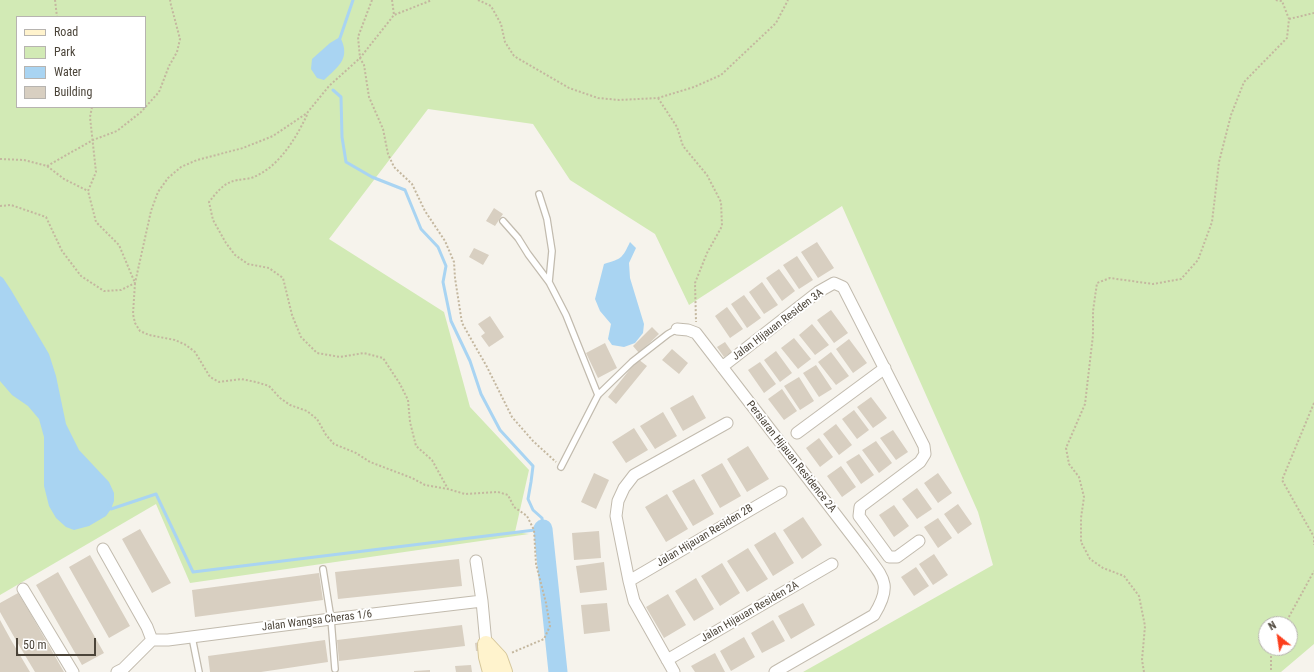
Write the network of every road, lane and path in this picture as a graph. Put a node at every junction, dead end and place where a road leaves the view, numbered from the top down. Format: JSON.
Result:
{"nodes":[{"id":1,"x":55,"y":0,"type":"edge"},
{"id":2,"x":170,"y":0,"type":"edge"},
{"id":3,"x":372,"y":0,"type":"edge"},
{"id":4,"x":392,"y":0,"type":"edge"},
{"id":5,"x":432,"y":0,"type":"edge"},
{"id":6,"x":478,"y":0,"type":"edge"},
{"id":7,"x":788,"y":0,"type":"edge"},
{"id":8,"x":1275,"y":0,"type":"edge"},
{"id":9,"x":1314,"y":13,"type":"edge"},
{"id":10,"x":394,"y":15,"type":"junction"},
{"id":11,"x":56,"y":16,"type":"edge"},
{"id":12,"x":1289,"y":19,"type":"junction"},
{"id":13,"x":360,"y":58,"type":"junction"},
{"id":14,"x":658,"y":98,"type":"junction"},
{"id":15,"x":146,"y":106,"type":"edge"},
{"id":16,"x":92,"y":108,"type":"edge"},
{"id":17,"x":145,"y":108,"type":"edge"},
{"id":18,"x":307,"y":113,"type":"junction"},
{"id":19,"x":93,"y":140,"type":"junction"},
{"id":20,"x":0,"y":159,"type":"edge"},
{"id":21,"x":46,"y":166,"type":"junction"},
{"id":22,"x":88,"y":191,"type":"junction"},
{"id":23,"x":539,"y":194,"type":"dead end"},
{"id":24,"x":0,"y":206,"type":"edge"},
{"id":25,"x":503,"y":221,"type":"dead end"},
{"id":26,"x":550,"y":282,"type":"junction"},
{"id":27,"x":135,"y":283,"type":"junction"},
{"id":28,"x":677,"y":329,"type":"joint"},
{"id":29,"x":696,"y":334,"type":"junction"},
{"id":30,"x":722,"y":367,"type":"junction"},
{"id":31,"x":885,"y":368,"type":"junction"},
{"id":32,"x":598,"y":395,"type":"junction"},
{"id":33,"x":1314,"y":403,"type":"edge"},
{"id":34,"x":728,"y":422,"type":"dead end"},
{"id":35,"x":797,"y":433,"type":"dead end"},
{"id":36,"x":561,"y":466,"type":"joint"},
{"id":37,"x":448,"y":489,"type":"junction"},
{"id":38,"x":781,"y":492,"type":"dead end"},
{"id":39,"x":919,"y":542,"type":"dead end"},
{"id":40,"x":1314,"y":545,"type":"edge"},
{"id":41,"x":103,"y":549,"type":"dead end"},
{"id":42,"x":476,"y":561,"type":"dead end"},
{"id":43,"x":832,"y":564,"type":"dead end"},
{"id":44,"x":323,"y":569,"type":"dead end"},
{"id":45,"x":1314,"y":571,"type":"edge"},
{"id":46,"x":629,"y":581,"type":"junction"},
{"id":47,"x":24,"y":589,"type":"dead end"},
{"id":48,"x":482,"y":601,"type":"junction"},
{"id":49,"x":1289,"y":616,"type":"edge"},
{"id":50,"x":331,"y":619,"type":"junction"},
{"id":51,"x":192,"y":637,"type":"junction"},
{"id":52,"x":152,"y":640,"type":"junction"},
{"id":53,"x":486,"y":644,"type":"junction"},
{"id":54,"x":1271,"y":656,"type":"edge"},
{"id":55,"x":667,"y":660,"type":"junction"},
{"id":56,"x":501,"y":665,"type":"edge"},
{"id":57,"x":336,"y":669,"type":"dead end"},
{"id":58,"x":72,"y":672,"type":"edge"},
{"id":59,"x":117,"y":672,"type":"edge"},
{"id":60,"x":199,"y":672,"type":"edge"},
{"id":61,"x":491,"y":672,"type":"edge"},
{"id":62,"x":674,"y":672,"type":"edge"},
{"id":63,"x":775,"y":672,"type":"edge"},
{"id":64,"x":1144,"y":672,"type":"edge"},
{"id":65,"x":1271,"y":672,"type":"edge"}],
"edges":[{"from":1,"to":11,"type":"path"},
{"from":2,"to":15,"type":"path"},
{"from":3,"to":13,"type":"path"},
{"from":4,"to":10,"type":"path"},
{"from":5,"to":10,"type":"path"},
{"from":6,"to":14,"type":"path"},
{"from":7,"to":14,"type":"path"},
{"from":8,"to":12,"type":"path"},
{"from":9,"to":12,"type":"path"},
{"from":10,"to":13,"type":"path"},
{"from":12,"to":64,"type":"path"},
{"from":13,"to":18,"type":"path"},
{"from":13,"to":36,"type":"path"},
{"from":14,"to":29,"type":"path"},
{"from":16,"to":19,"type":"path"},
{"from":17,"to":19,"type":"path"},
{"from":18,"to":27,"type":"path"},
{"from":18,"to":37,"type":"path"},
{"from":19,"to":21,"type":"path"},
{"from":19,"to":22,"type":"path"},
{"from":20,"to":21,"type":"path"},
{"from":21,"to":22,"type":"path"},
{"from":22,"to":27,"type":"path"},
{"from":23,"to":26,"type":"lane"},
{"from":24,"to":27,"type":"path"},
{"from":25,"to":26,"type":"lane"},
{"from":26,"to":32,"type":"lane"},
{"from":27,"to":37,"type":"path"},
{"from":28,"to":29,"type":"street"},
{"from":28,"to":32,"type":"lane"},
{"from":29,"to":30,"type":"street","name":"Persiaran Hijauan Residence 2A"},
{"from":30,"to":31,"type":"street","name":"Jalan Hijauan Residen 3A"},
{"from":30,"to":63,"type":"street","name":"Persiaran Hijauan Residence 2A"},
{"from":31,"to":35,"type":"street"},
{"from":31,"to":39,"type":"street"},
{"from":32,"to":36,"type":"lane"},
{"from":33,"to":40,"type":"path"},
{"from":34,"to":46,"type":"street"},
{"from":37,"to":56,"type":"path"},
{"from":38,"to":46,"type":"street","name":"Jalan Hijauan Residen 2B"},
{"from":41,"to":52,"type":"street"},
{"from":42,"to":48,"type":"street"},
{"from":43,"to":55,"type":"street","name":"Jalan Hijauan Residen 2A"},
{"from":44,"to":50,"type":"lane"},
{"from":45,"to":49,"type":"path"},
{"from":46,"to":55,"type":"street"},
{"from":47,"to":58,"type":"street"},
{"from":48,"to":50,"type":"street","name":"Jalan Wangsa Cheras 1/6"},
{"from":48,"to":53,"type":"street"},
{"from":50,"to":51,"type":"street","name":"Jalan Wangsa Cheras 1/6"},
{"from":50,"to":57,"type":"lane"},
{"from":51,"to":52,"type":"street","name":"Jalan Wangsa Cheras 1/6"},
{"from":51,"to":60,"type":"lane"},
{"from":52,"to":59,"type":"street"},
{"from":53,"to":56,"type":"street"},
{"from":53,"to":61,"type":"street"},
{"from":54,"to":65,"type":"path"},
{"from":55,"to":62,"type":"street"}]}
